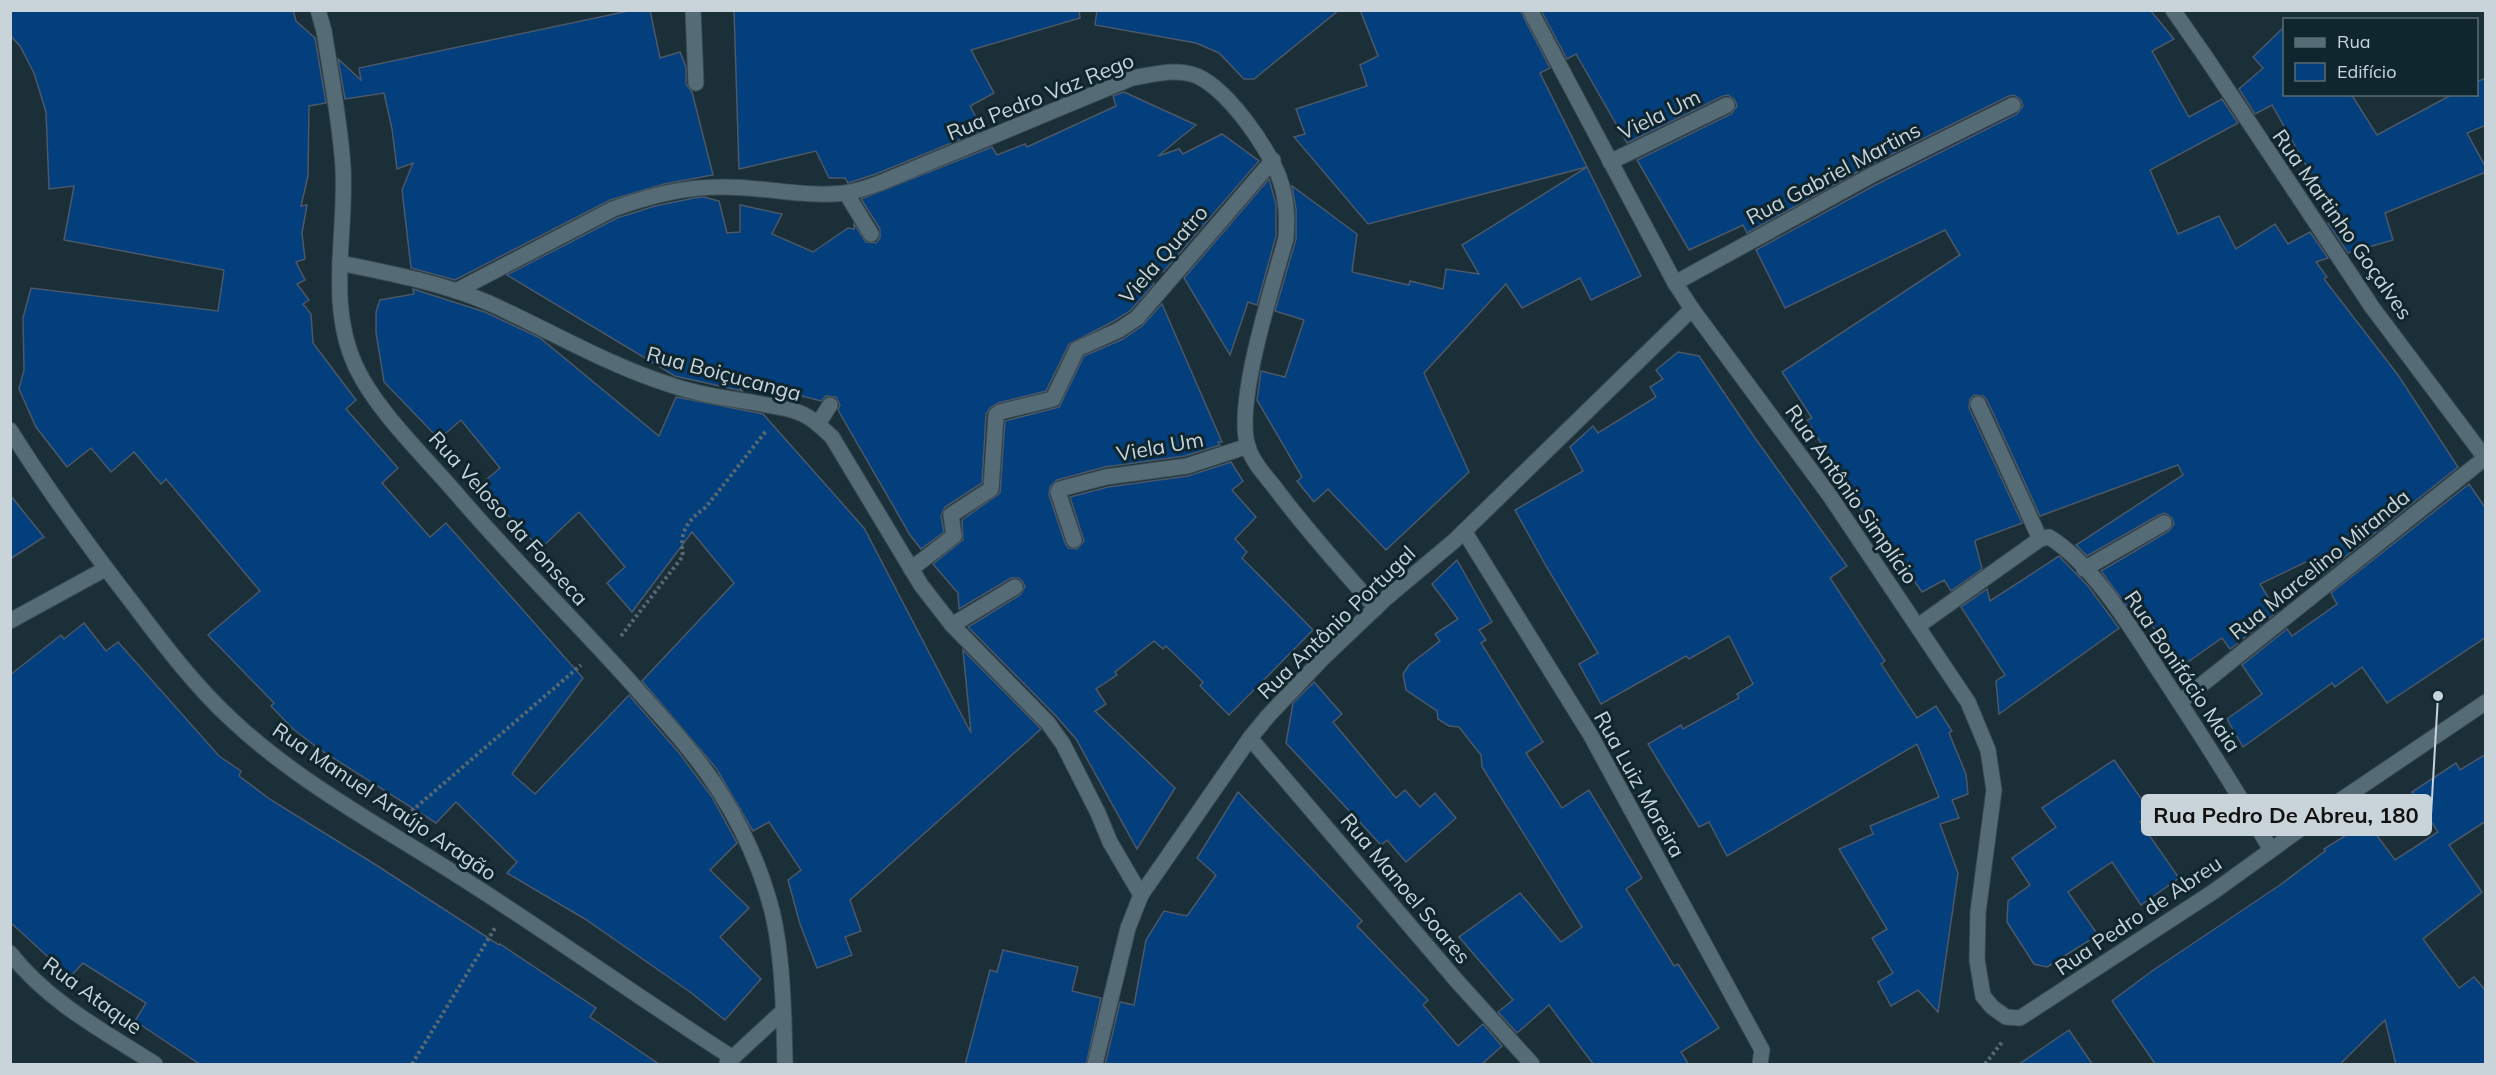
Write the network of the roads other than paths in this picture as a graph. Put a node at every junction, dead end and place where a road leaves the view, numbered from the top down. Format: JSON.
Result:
{"nodes":[{"id":1,"x":318,"y":10,"type":"edge"},
{"id":2,"x":693,"y":10,"type":"edge"},
{"id":3,"x":1530,"y":10,"type":"edge"},
{"id":4,"x":2173,"y":10,"type":"edge"},
{"id":5,"x":696,"y":83,"type":"dead end"},
{"id":6,"x":1727,"y":105,"type":"dead end"},
{"id":7,"x":2013,"y":105,"type":"dead end"},
{"id":8,"x":1273,"y":160,"type":"junction"},
{"id":9,"x":1610,"y":162,"type":"junction"},
{"id":10,"x":846,"y":192,"type":"junction"},
{"id":11,"x":871,"y":234,"type":"dead end"},
{"id":12,"x":340,"y":263,"type":"junction"},
{"id":13,"x":1675,"y":283,"type":"junction"},
{"id":14,"x":456,"y":291,"type":"junction"},
{"id":15,"x":1692,"y":309,"type":"junction"},
{"id":16,"x":1978,"y":404,"type":"dead end"},
{"id":17,"x":830,"y":405,"type":"dead end"},
{"id":18,"x":818,"y":424,"type":"junction"},
{"id":19,"x":10,"y":430,"type":"edge"},
{"id":20,"x":1248,"y":446,"type":"junction"},
{"id":21,"x":2485,"y":459,"type":"edge"},
{"id":22,"x":2164,"y":523,"type":"dead end"},
{"id":23,"x":1464,"y":531,"type":"junction"},
{"id":24,"x":2040,"y":539,"type":"junction"},
{"id":25,"x":1074,"y":540,"type":"dead end"},
{"id":26,"x":105,"y":569,"type":"junction"},
{"id":27,"x":911,"y":569,"type":"junction"},
{"id":28,"x":2084,"y":569,"type":"junction"},
{"id":29,"x":1015,"y":587,"type":"dead end"},
{"id":30,"x":1376,"y":608,"type":"junction"},
{"id":31,"x":10,"y":621,"type":"edge"},
{"id":32,"x":952,"y":625,"type":"junction"},
{"id":33,"x":1918,"y":626,"type":"junction"},
{"id":34,"x":2180,"y":702,"type":"junction"},
{"id":35,"x":2486,"y":702,"type":"edge"},
{"id":36,"x":1250,"y":738,"type":"junction"},
{"id":37,"x":2271,"y":850,"type":"junction"},
{"id":38,"x":1141,"y":895,"type":"junction"},
{"id":39,"x":10,"y":953,"type":"edge"},
{"id":40,"x":782,"y":1012,"type":"junction"},
{"id":41,"x":2020,"y":1018,"type":"joint"},
{"id":42,"x":729,"y":1061,"type":"edge"},
{"id":43,"x":155,"y":1065,"type":"edge"},
{"id":44,"x":785,"y":1065,"type":"edge"},
{"id":45,"x":1095,"y":1065,"type":"edge"},
{"id":46,"x":1532,"y":1065,"type":"edge"},
{"id":47,"x":1761,"y":1065,"type":"edge"}],
"edges":[{"from":1,"to":12,"type":"street","name":"Rua Veloso da Fonseca"},
{"from":2,"to":5,"type":"street"},
{"from":3,"to":9,"type":"street","name":"Rua Antônio Simplício"},
{"from":4,"to":21,"type":"street","name":"Rua Martinho Goçalves"},
{"from":6,"to":9,"type":"street","name":"Viela Um"},
{"from":7,"to":13,"type":"street","name":"Rua Gabriel Martins"},
{"from":8,"to":10,"type":"street","name":"Rua Pedro Vaz Rego"},
{"from":8,"to":20,"type":"street","name":"Rua Pedro Vaz Rego"},
{"from":8,"to":27,"type":"street","name":"Viela Quatro"},
{"from":9,"to":13,"type":"street","name":"Rua Antônio Simplício"},
{"from":10,"to":11,"type":"street"},
{"from":10,"to":14,"type":"street","name":"Rua Pedro Vaz Rego"},
{"from":12,"to":14,"type":"street","name":"Rua Boiçucanga"},
{"from":12,"to":40,"type":"street","name":"Rua Veloso da Fonseca"},
{"from":13,"to":15,"type":"street","name":"Rua Antônio Simplício"},
{"from":14,"to":18,"type":"street","name":"Rua Boiçucanga"},
{"from":15,"to":23,"type":"street","name":"Rua Antônio Portugal"},
{"from":15,"to":33,"type":"street","name":"Rua Antônio Simplício"},
{"from":16,"to":24,"type":"street"},
{"from":17,"to":18,"type":"street"},
{"from":18,"to":27,"type":"street","name":"Rua Boiçucanga"},
{"from":19,"to":26,"type":"street","name":"Rua Manuel Araújo Aragão"},
{"from":20,"to":25,"type":"street","name":"Viela Um"},
{"from":20,"to":30,"type":"street","name":"Rua Pedro Vaz Rego"},
{"from":21,"to":34,"type":"street","name":"Rua Marcelino Miranda"},
{"from":22,"to":28,"type":"street"},
{"from":23,"to":30,"type":"street","name":"Rua Antônio Portugal"},
{"from":23,"to":47,"type":"street","name":"Rua Luiz Moreira"},
{"from":24,"to":28,"type":"street","name":"Rua Bonifácio Maia"},
{"from":24,"to":33,"type":"street"},
{"from":26,"to":31,"type":"street"},
{"from":26,"to":42,"type":"street","name":"Rua Manuel Araújo Aragão"},
{"from":27,"to":32,"type":"street","name":"Rua Boiçucanga"},
{"from":28,"to":34,"type":"street","name":"Rua Bonifácio Maia"},
{"from":29,"to":32,"type":"street"},
{"from":30,"to":36,"type":"street","name":"Rua Antônio Portugal"},
{"from":32,"to":38,"type":"street","name":"Rua Boiçucanga"},
{"from":33,"to":41,"type":"street","name":"Rua Antônio Simplício"},
{"from":34,"to":37,"type":"street","name":"Rua Bonifácio Maia"},
{"from":35,"to":37,"type":"street","name":"Rua Pedro de Abreu"},
{"from":36,"to":38,"type":"street","name":"Rua Antônio Portugal"},
{"from":36,"to":46,"type":"street","name":"Rua Manoel Soares"},
{"from":37,"to":41,"type":"street","name":"Rua Pedro de Abreu"},
{"from":38,"to":45,"type":"street","name":"Rua Antônio Portugal"},
{"from":39,"to":43,"type":"street","name":"Rua Ataque"},
{"from":40,"to":42,"type":"street"},
{"from":40,"to":44,"type":"street","name":"Rua Veloso da Fonseca"}]}
